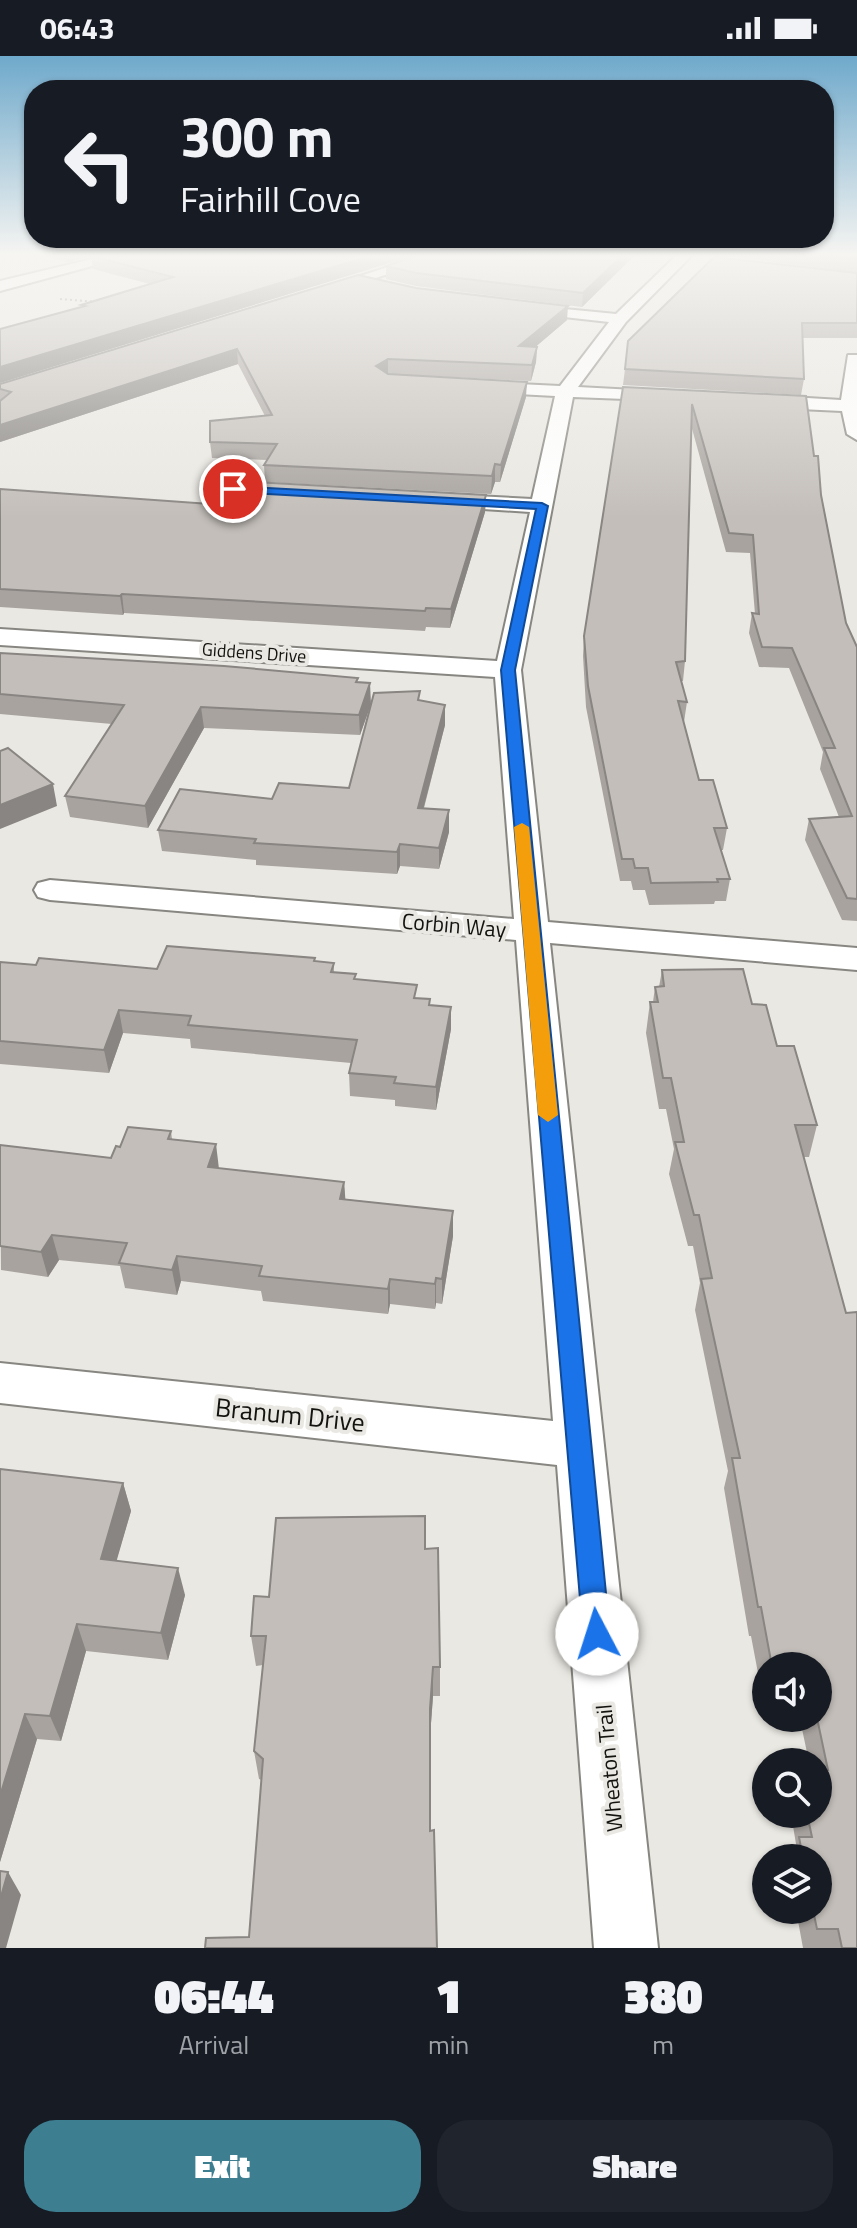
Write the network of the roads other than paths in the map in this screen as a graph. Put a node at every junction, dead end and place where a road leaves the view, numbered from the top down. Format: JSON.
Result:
{"nodes":[{"id":1,"x":603,"y":341,"type":"edge"},
{"id":2,"x":854,"y":359,"type":"dead end"},
{"id":3,"x":462,"y":386,"type":"edge"},
{"id":4,"x":565,"y":392,"type":"junction"},
{"id":5,"x":692,"y":398,"type":"edge"},
{"id":6,"x":739,"y":400,"type":"edge"},
{"id":7,"x":854,"y":406,"type":"edge"},
{"id":8,"x":857,"y":434,"type":"edge"},
{"id":9,"x":233,"y":489,"type":"dead end"},
{"id":10,"x":326,"y":494,"type":"edge"},
{"id":11,"x":418,"y":499,"type":"edge"},
{"id":12,"x":542,"y":506,"type":"junction"},
{"id":13,"x":0,"y":637,"type":"edge"},
{"id":14,"x":508,"y":670,"type":"junction"},
{"id":15,"x":50,"y":890,"type":"dead end"},
{"id":16,"x":531,"y":932,"type":"junction"},
{"id":17,"x":857,"y":959,"type":"edge"},
{"id":18,"x":0,"y":1383,"type":"edge"},
{"id":19,"x":579,"y":1446,"type":"junction"},
{"id":20,"x":626,"y":1948,"type":"edge"}],
"edges":[{"from":1,"to":4,"type":"street","name":"Wheaton Trail"},
{"from":2,"to":7,"type":"street"},
{"from":3,"to":4,"type":"street"},
{"from":4,"to":5,"type":"street"},
{"from":4,"to":12,"type":"street","name":"Wheaton Trail"},
{"from":6,"to":7,"type":"street"},
{"from":7,"to":8,"type":"street"},
{"from":9,"to":10,"type":"street"},
{"from":11,"to":12,"type":"street"},
{"from":12,"to":14,"type":"street","name":"Wheaton Trail"},
{"from":13,"to":14,"type":"street","name":"Giddens Drive"},
{"from":14,"to":16,"type":"street","name":"Wheaton Trail"},
{"from":15,"to":16,"type":"street","name":"Corbin Way"},
{"from":16,"to":17,"type":"street","name":"Corbin Way"},
{"from":16,"to":19,"type":"street","name":"Wheaton Trail"},
{"from":18,"to":19,"type":"street","name":"Branum Drive"},
{"from":19,"to":20,"type":"street","name":"Wheaton Trail"}]}
